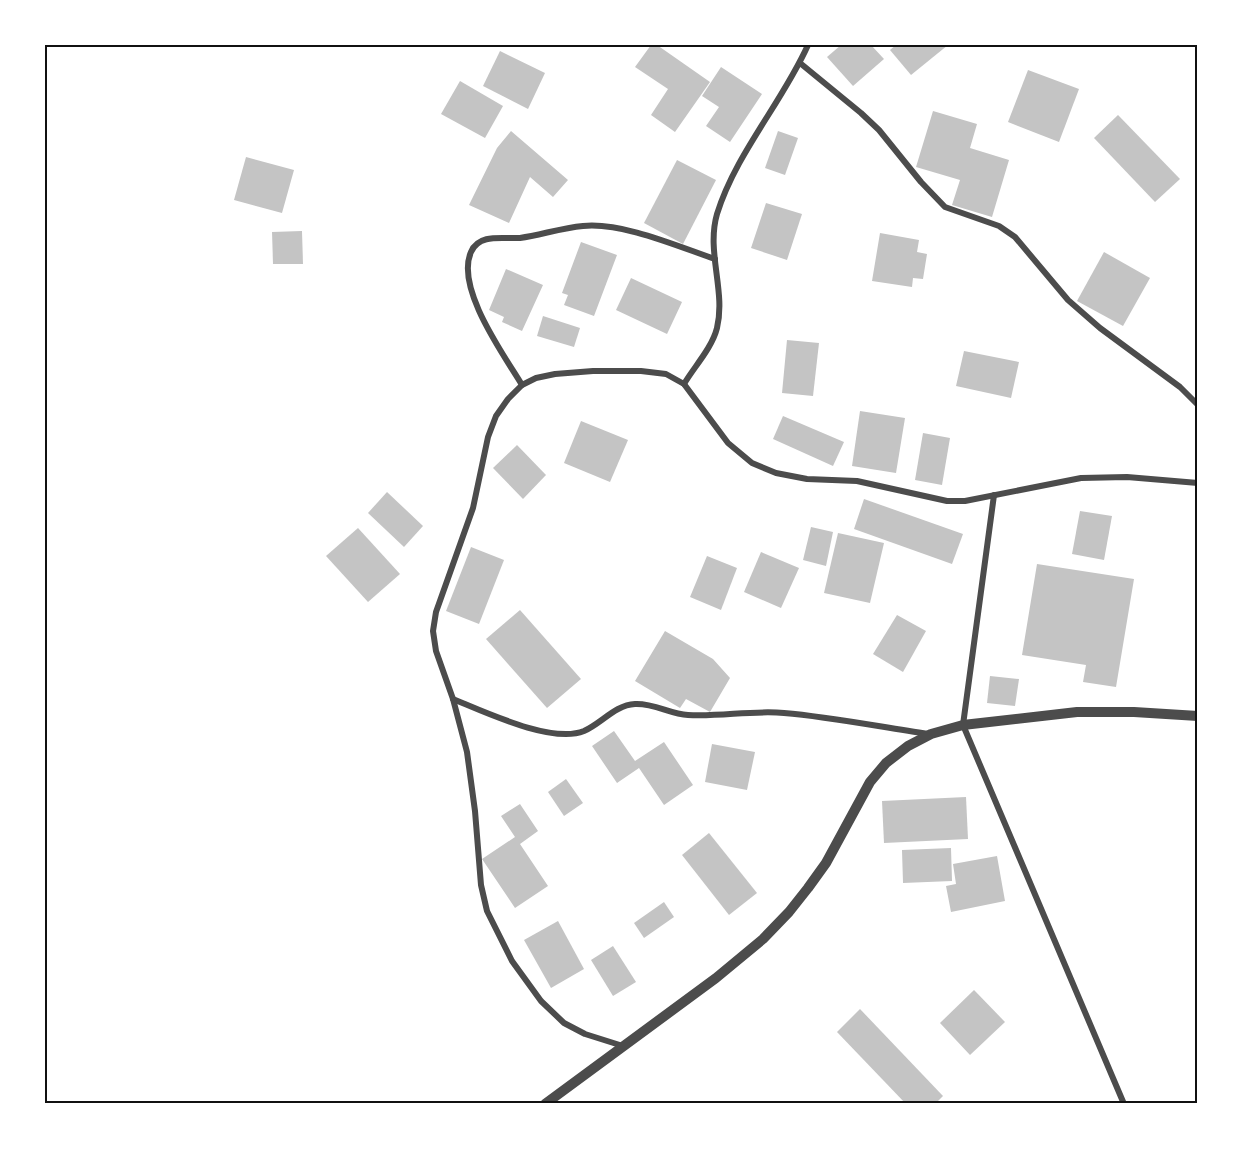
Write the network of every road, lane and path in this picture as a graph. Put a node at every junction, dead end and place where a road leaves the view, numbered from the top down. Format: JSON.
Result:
{"nodes":[{"id":1,"x":808,"y":45,"type":"edge"},
{"id":2,"x":800,"y":63,"type":"junction"},
{"id":3,"x":715,"y":259,"type":"junction"},
{"id":4,"x":684,"y":384,"type":"junction"},
{"id":5,"x":522,"y":385,"type":"junction"},
{"id":6,"x":1198,"y":405,"type":"edge"},
{"id":7,"x":1198,"y":483,"type":"edge"},
{"id":8,"x":994,"y":495,"type":"junction"},
{"id":9,"x":453,"y":699,"type":"junction"},
{"id":10,"x":1198,"y":716,"type":"edge"},
{"id":11,"x":963,"y":725,"type":"junction"},
{"id":12,"x":931,"y":734,"type":"junction"},
{"id":13,"x":623,"y":1046,"type":"junction"},
{"id":14,"x":545,"y":1104,"type":"edge"},
{"id":15,"x":1124,"y":1104,"type":"edge"}],
"edges":[{"from":1,"to":2,"type":"street"},
{"from":2,"to":3,"type":"street"},
{"from":2,"to":6,"type":"street"},
{"from":3,"to":4,"type":"street"},
{"from":3,"to":5,"type":"street"},
{"from":4,"to":5,"type":"street"},
{"from":4,"to":8,"type":"street"},
{"from":5,"to":9,"type":"street"},
{"from":7,"to":8,"type":"street"},
{"from":8,"to":11,"type":"street"},
{"from":9,"to":12,"type":"street"},
{"from":9,"to":13,"type":"street"},
{"from":10,"to":11,"type":"street"},
{"from":11,"to":12,"type":"street"},
{"from":11,"to":15,"type":"street"},
{"from":12,"to":13,"type":"street"},
{"from":13,"to":14,"type":"street"}]}
